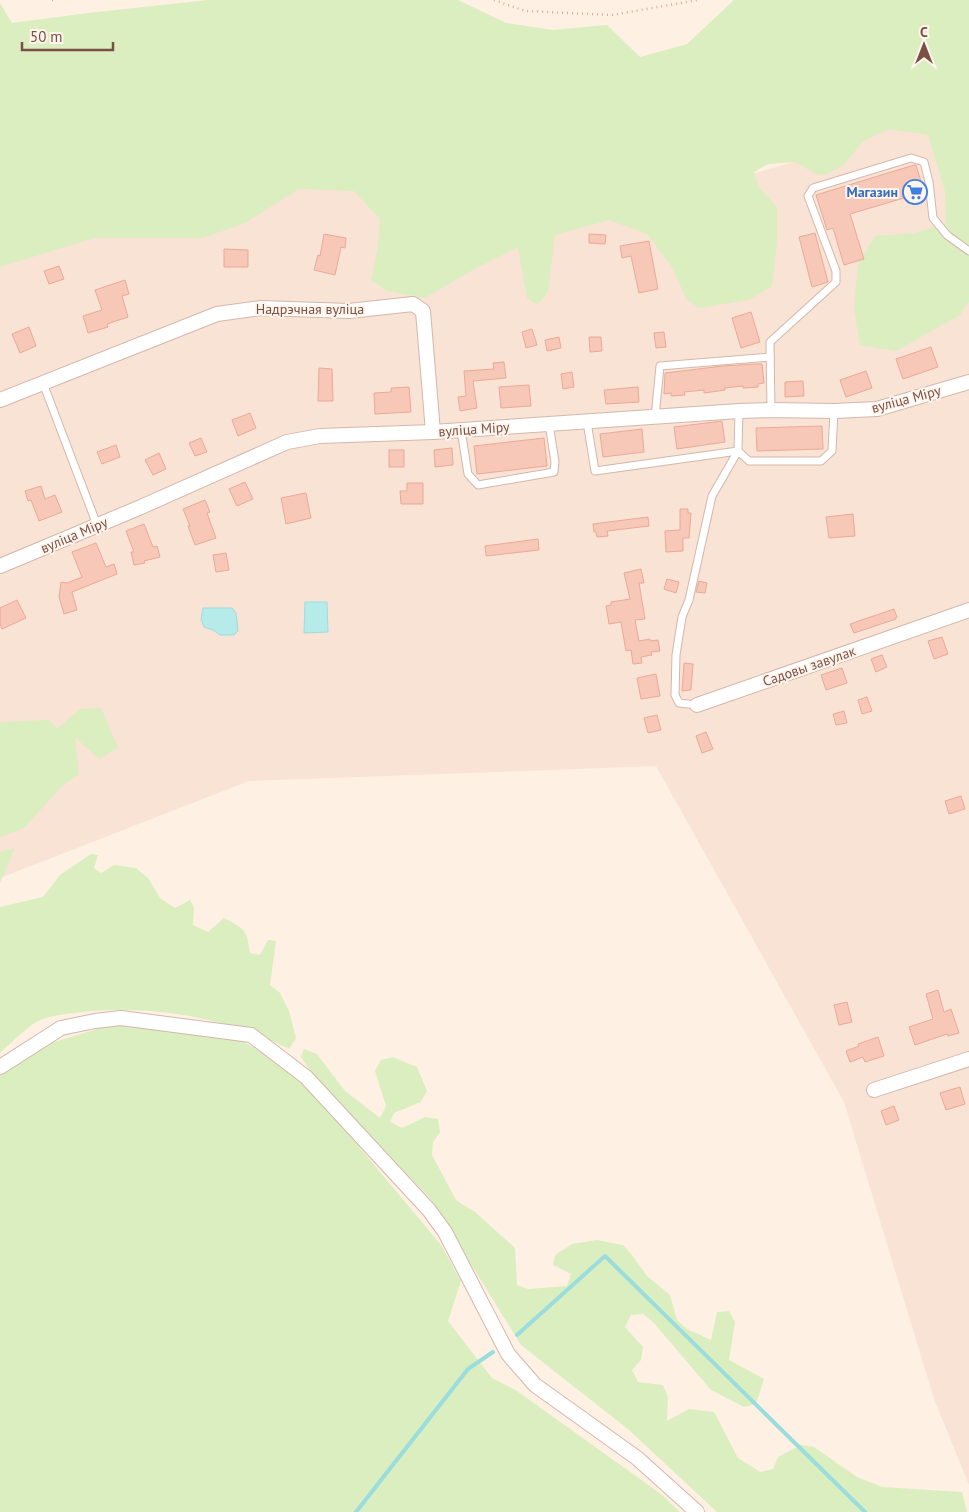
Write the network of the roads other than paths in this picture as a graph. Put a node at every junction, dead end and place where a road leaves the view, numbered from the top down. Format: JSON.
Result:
{"nodes":[{"id":1,"x":969,"y":251,"type":"edge"},
{"id":2,"x":770,"y":357,"type":"junction"},
{"id":3,"x":969,"y":382,"type":"edge"},
{"id":4,"x":43,"y":383,"type":"junction"},
{"id":5,"x":0,"y":400,"type":"edge"},
{"id":6,"x":771,"y":410,"type":"junction"},
{"id":7,"x":738,"y":411,"type":"junction"},
{"id":8,"x":834,"y":411,"type":"junction"},
{"id":9,"x":655,"y":417,"type":"junction"},
{"id":10,"x":587,"y":422,"type":"junction"},
{"id":11,"x":549,"y":424,"type":"junction"},
{"id":12,"x":461,"y":430,"type":"junction"},
{"id":13,"x":433,"y":432,"type":"junction"},
{"id":14,"x":738,"y":451,"type":"junction"},
{"id":15,"x":97,"y":525,"type":"junction"},
{"id":16,"x":0,"y":566,"type":"edge"},
{"id":17,"x":969,"y":610,"type":"edge"},
{"id":18,"x":697,"y":705,"type":"joint"},
{"id":19,"x":969,"y":1059,"type":"edge"},
{"id":20,"x":0,"y":1067,"type":"edge"},
{"id":21,"x":874,"y":1090,"type":"dead end"},
{"id":22,"x":697,"y":1512,"type":"edge"}],
"edges":[{"from":1,"to":2,"type":"lane"},
{"from":2,"to":6,"type":"lane"},
{"from":2,"to":9,"type":"lane"},
{"from":3,"to":8,"type":"street","name":"вуліца Міру"},
{"from":4,"to":5,"type":"street","name":"Надрэчная вуліца"},
{"from":4,"to":13,"type":"street","name":"Надрэчная вуліца"},
{"from":4,"to":15,"type":"lane"},
{"from":6,"to":7,"type":"street","name":"вуліца Міру"},
{"from":6,"to":8,"type":"street","name":"вуліца Міру"},
{"from":7,"to":9,"type":"street","name":"вуліца Міру"},
{"from":7,"to":14,"type":"lane"},
{"from":8,"to":14,"type":"lane"},
{"from":9,"to":10,"type":"street","name":"вуліца Міру"},
{"from":10,"to":11,"type":"street","name":"вуліца Міру"},
{"from":10,"to":14,"type":"lane"},
{"from":11,"to":12,"type":"street","name":"вуліца Міру"},
{"from":11,"to":12,"type":"lane"},
{"from":12,"to":13,"type":"street","name":"вуліца Міру"},
{"from":13,"to":15,"type":"street","name":"вуліца Міру"},
{"from":14,"to":18,"type":"lane"},
{"from":15,"to":16,"type":"street","name":"вуліца Міру"},
{"from":17,"to":18,"type":"street","name":"Садовы завулак"},
{"from":19,"to":21,"type":"street"},
{"from":20,"to":22,"type":"street"}]}
